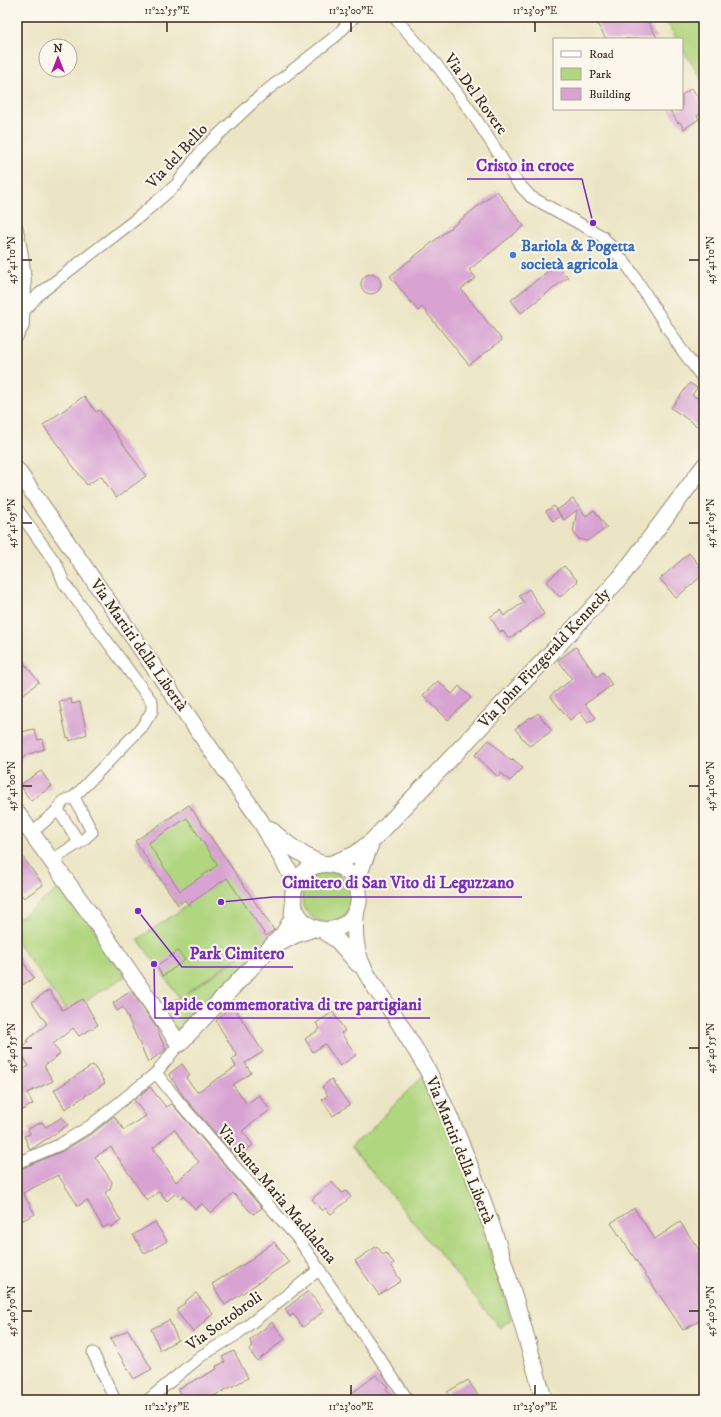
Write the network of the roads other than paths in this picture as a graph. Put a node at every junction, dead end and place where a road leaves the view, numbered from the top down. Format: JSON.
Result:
{"nodes":[{"id":1,"x":354,"y":17,"type":"edge"},
{"id":2,"x":394,"y":17,"type":"edge"},
{"id":3,"x":17,"y":228,"type":"edge"},
{"id":4,"x":24,"y":311,"type":"junction"},
{"id":5,"x":17,"y":337,"type":"edge"},
{"id":6,"x":704,"y":380,"type":"edge"},
{"id":7,"x":704,"y":466,"type":"edge"},
{"id":8,"x":17,"y":470,"type":"edge"},
{"id":9,"x":17,"y":509,"type":"edge"},
{"id":10,"x":74,"y":797,"type":"junction"},
{"id":11,"x":58,"y":810,"type":"junction"},
{"id":12,"x":17,"y":813,"type":"edge"},
{"id":13,"x":260,"y":820,"type":"junction"},
{"id":14,"x":31,"y":832,"type":"junction"},
{"id":15,"x":82,"y":841,"type":"junction"},
{"id":16,"x":372,"y":841,"type":"junction"},
{"id":17,"x":52,"y":860,"type":"junction"},
{"id":18,"x":327,"y":864,"type":"junction"},
{"id":19,"x":356,"y":882,"type":"junction"},
{"id":20,"x":294,"y":895,"type":"junction"},
{"id":21,"x":356,"y":912,"type":"junction"},
{"id":22,"x":319,"y":929,"type":"junction"},
{"id":23,"x":268,"y":950,"type":"junction"},
{"id":24,"x":364,"y":972,"type":"junction"},
{"id":25,"x":179,"y":1044,"type":"junction"},
{"id":26,"x":156,"y":1073,"type":"junction"},
{"id":27,"x":17,"y":1163,"type":"edge"},
{"id":28,"x":320,"y":1269,"type":"junction"},
{"id":29,"x":93,"y":1353,"type":"dead end"},
{"id":30,"x":152,"y":1399,"type":"edge"},
{"id":31,"x":115,"y":1400,"type":"edge"},
{"id":32,"x":408,"y":1400,"type":"edge"},
{"id":33,"x":544,"y":1400,"type":"edge"}],
"edges":[{"from":1,"to":4,"type":"street","name":"Via del Bello"},
{"from":2,"to":6,"type":"street","name":"Via Del Rovere"},
{"from":3,"to":4,"type":"street"},
{"from":4,"to":5,"type":"street"},
{"from":7,"to":16,"type":"main road","name":"Via John Fitzgerald Kennedy"},
{"from":8,"to":13,"type":"main road","name":"Via Martiri della Libertà"},
{"from":9,"to":10,"type":"street"},
{"from":10,"to":11,"type":"street"},
{"from":10,"to":15,"type":"street"},
{"from":11,"to":14,"type":"street"},
{"from":11,"to":15,"type":"street"},
{"from":12,"to":14,"type":"main road"},
{"from":13,"to":18,"type":"main road","name":"Via Martiri della Libertà"},
{"from":13,"to":20,"type":"main road","name":"Via Martiri della Libertà"},
{"from":14,"to":17,"type":"main road"},
{"from":15,"to":17,"type":"street"},
{"from":16,"to":18,"type":"main road","name":"Via John Fitzgerald Kennedy"},
{"from":16,"to":19,"type":"main road","name":"Via John Fitzgerald Kennedy"},
{"from":17,"to":25,"type":"main road"},
{"from":18,"to":19,"type":"main road"},
{"from":18,"to":20,"type":"main road"},
{"from":19,"to":21,"type":"main road"},
{"from":20,"to":22,"type":"main road"},
{"from":20,"to":23,"type":"main road"},
{"from":21,"to":22,"type":"main road"},
{"from":21,"to":24,"type":"main road","name":"Via Martiri della Libertà"},
{"from":22,"to":23,"type":"main road"},
{"from":22,"to":24,"type":"main road"},
{"from":23,"to":25,"type":"main road"},
{"from":24,"to":33,"type":"main road","name":"Via Martiri della Libertà"},
{"from":25,"to":26,"type":"street"},
{"from":26,"to":27,"type":"street"},
{"from":26,"to":28,"type":"street","name":"Via Santa Maria Maddalena"},
{"from":28,"to":30,"type":"street","name":"Via Sottobroli"},
{"from":28,"to":32,"type":"street","name":"Via Santa Maria Maddalena"},
{"from":29,"to":31,"type":"street"}]}
